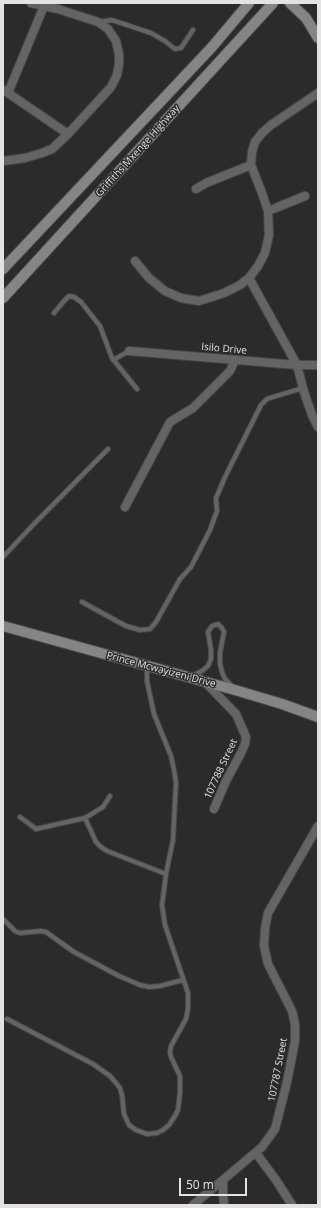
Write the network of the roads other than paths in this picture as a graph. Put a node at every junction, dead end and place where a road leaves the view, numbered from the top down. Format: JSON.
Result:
{"nodes":[{"id":1,"x":31,"y":3,"type":"edge"},
{"id":2,"x":249,"y":3,"type":"edge"},
{"id":3,"x":273,"y":3,"type":"edge"},
{"id":4,"x":290,"y":3,"type":"edge"},
{"id":5,"x":44,"y":6,"type":"junction"},
{"id":6,"x":98,"y":22,"type":"junction"},
{"id":7,"x":193,"y":30,"type":"dead end"},
{"id":8,"x":318,"y":38,"type":"edge"},
{"id":9,"x":6,"y":92,"type":"edge"},
{"id":10,"x":318,"y":93,"type":"edge"},
{"id":11,"x":68,"y":134,"type":"junction"},
{"id":12,"x":3,"y":161,"type":"edge"},
{"id":13,"x":251,"y":165,"type":"junction"},
{"id":14,"x":196,"y":189,"type":"dead end"},
{"id":15,"x":305,"y":196,"type":"dead end"},
{"id":16,"x":268,"y":211,"type":"junction"},
{"id":17,"x":135,"y":261,"type":"dead end"},
{"id":18,"x":3,"y":269,"type":"edge"},
{"id":19,"x":249,"y":278,"type":"junction"},
{"id":20,"x":3,"y":298,"type":"edge"},
{"id":21,"x":54,"y":314,"type":"dead end"},
{"id":22,"x":129,"y":351,"type":"joint"},
{"id":23,"x":113,"y":360,"type":"junction"},
{"id":24,"x":235,"y":360,"type":"junction"},
{"id":25,"x":297,"y":365,"type":"junction"},
{"id":26,"x":318,"y":365,"type":"edge"},
{"id":27,"x":137,"y":388,"type":"dead end"},
{"id":28,"x":303,"y":388,"type":"junction"},
{"id":29,"x":318,"y":427,"type":"edge"},
{"id":30,"x":108,"y":449,"type":"dead end"},
{"id":31,"x":125,"y":507,"type":"dead end"},
{"id":32,"x":3,"y":557,"type":"edge"},
{"id":33,"x":82,"y":602,"type":"dead end"},
{"id":34,"x":3,"y":626,"type":"edge"},
{"id":35,"x":147,"y":666,"type":"junction"},
{"id":36,"x":189,"y":677,"type":"junction"},
{"id":37,"x":204,"y":682,"type":"junction"},
{"id":38,"x":235,"y":690,"type":"junction"},
{"id":39,"x":318,"y":717,"type":"edge"},
{"id":40,"x":110,"y":796,"type":"dead end"},
{"id":41,"x":214,"y":809,"type":"dead end"},
{"id":42,"x":20,"y":817,"type":"dead end"},
{"id":43,"x":85,"y":818,"type":"junction"},
{"id":44,"x":318,"y":826,"type":"edge"},
{"id":45,"x":166,"y":874,"type":"junction"},
{"id":46,"x":3,"y":919,"type":"edge"},
{"id":47,"x":183,"y":980,"type":"junction"},
{"id":48,"x":7,"y":1020,"type":"dead end"},
{"id":49,"x":256,"y":1153,"type":"junction"},
{"id":50,"x":223,"y":1180,"type":"junction"},
{"id":51,"x":193,"y":1205,"type":"edge"},
{"id":52,"x":224,"y":1205,"type":"edge"},
{"id":53,"x":292,"y":1205,"type":"edge"}],
"edges":[{"from":1,"to":5,"type":"street"},
{"from":2,"to":18,"type":"street","name":"Griffiths Mxenge Highway"},
{"from":3,"to":20,"type":"street","name":"Griffiths Mxenge Highway"},
{"from":4,"to":8,"type":"street"},
{"from":5,"to":6,"type":"street"},
{"from":5,"to":9,"type":"street"},
{"from":6,"to":7,"type":"lane"},
{"from":6,"to":11,"type":"street"},
{"from":9,"to":11,"type":"street"},
{"from":10,"to":13,"type":"street"},
{"from":11,"to":12,"type":"street"},
{"from":13,"to":14,"type":"street"},
{"from":13,"to":16,"type":"street"},
{"from":15,"to":16,"type":"street"},
{"from":16,"to":19,"type":"street"},
{"from":17,"to":19,"type":"street"},
{"from":19,"to":25,"type":"street"},
{"from":21,"to":23,"type":"lane"},
{"from":22,"to":23,"type":"lane"},
{"from":22,"to":24,"type":"street","name":"Isilo Drive"},
{"from":23,"to":27,"type":"lane"},
{"from":24,"to":25,"type":"street","name":"Isilo Drive"},
{"from":24,"to":31,"type":"street"},
{"from":25,"to":26,"type":"street","name":"Isilo Drive"},
{"from":25,"to":28,"type":"street"},
{"from":28,"to":29,"type":"street"},
{"from":28,"to":33,"type":"lane"},
{"from":30,"to":32,"type":"lane"},
{"from":34,"to":35,"type":"street","name":"Prince Mcwayizeni Drive"},
{"from":35,"to":36,"type":"street","name":"Prince Mcwayizeni Drive"},
{"from":35,"to":45,"type":"lane"},
{"from":36,"to":37,"type":"street","name":"Prince Mcwayizeni Drive"},
{"from":36,"to":38,"type":"lane"},
{"from":37,"to":38,"type":"street","name":"Prince Mcwayizeni Drive"},
{"from":37,"to":41,"type":"street","name":"107788 Street"},
{"from":38,"to":39,"type":"street","name":"Prince Mcwayizeni Drive"},
{"from":40,"to":43,"type":"lane"},
{"from":42,"to":43,"type":"lane"},
{"from":43,"to":45,"type":"lane"},
{"from":44,"to":49,"type":"street","name":"107787 Street"},
{"from":45,"to":47,"type":"lane"},
{"from":46,"to":47,"type":"lane"},
{"from":47,"to":48,"type":"lane"},
{"from":49,"to":50,"type":"street","name":"107787 Street"},
{"from":49,"to":53,"type":"street"},
{"from":50,"to":51,"type":"street","name":"107787 Street"},
{"from":50,"to":52,"type":"street"}]}
